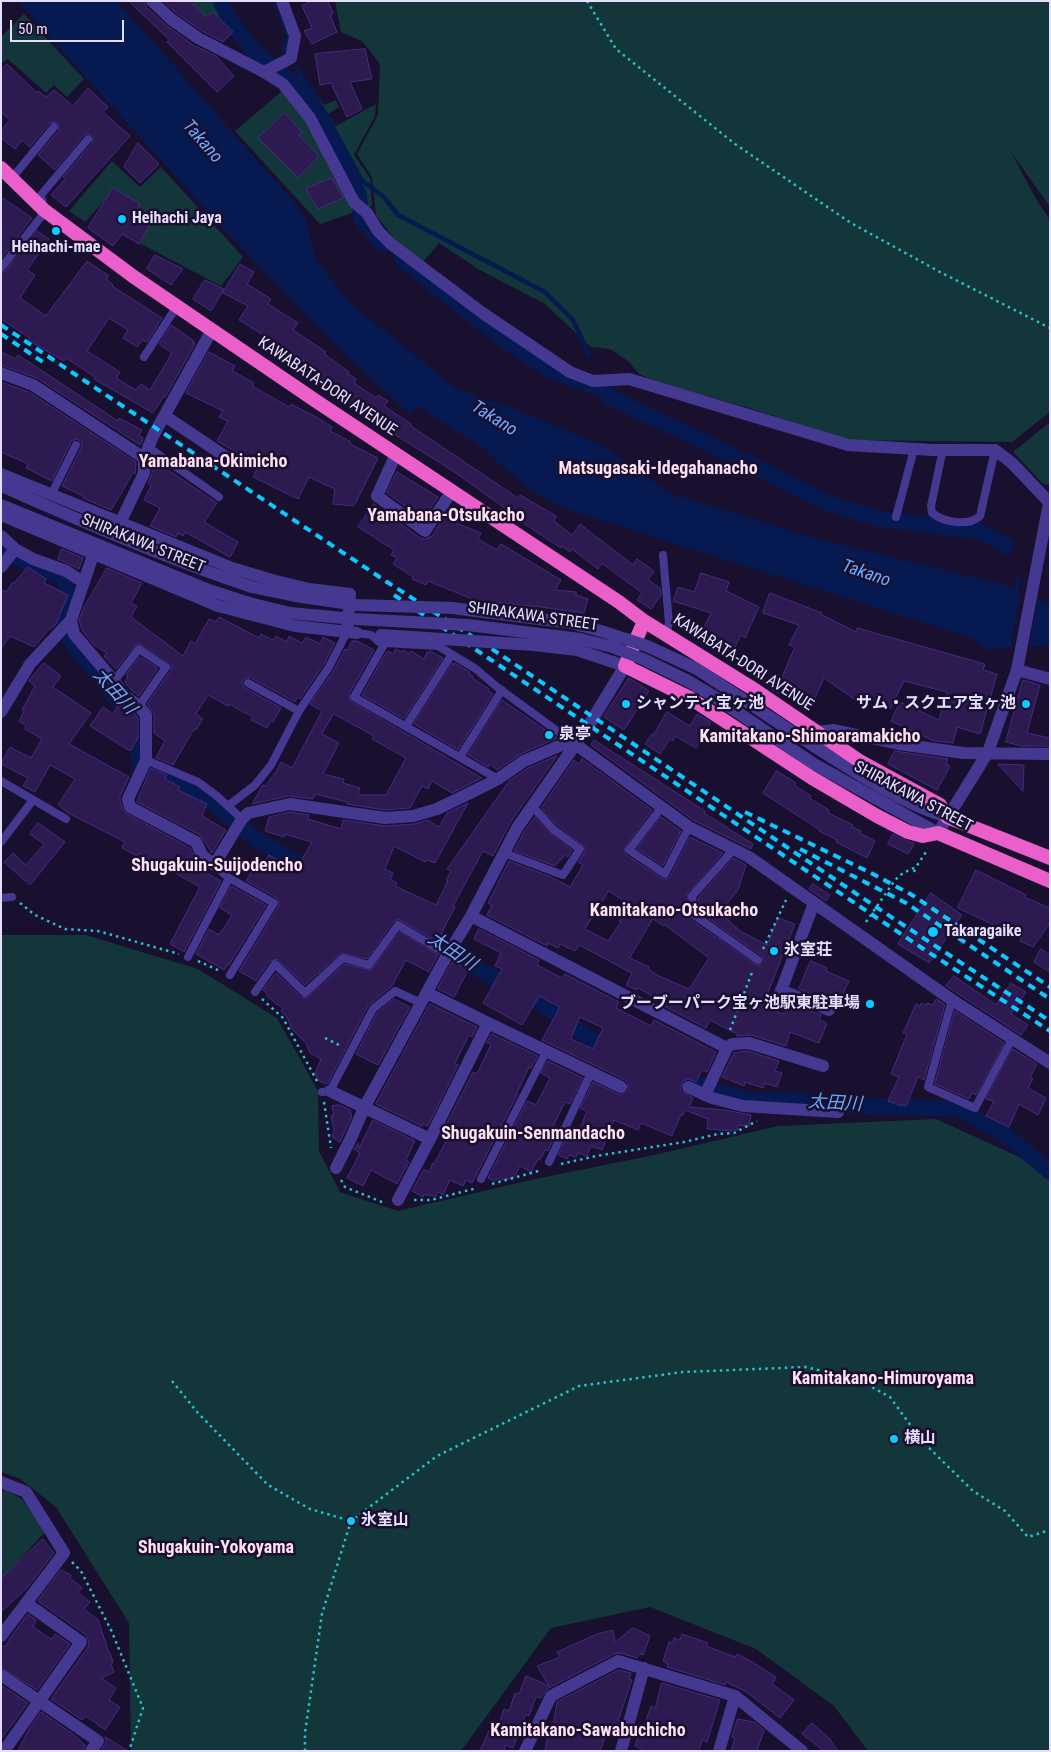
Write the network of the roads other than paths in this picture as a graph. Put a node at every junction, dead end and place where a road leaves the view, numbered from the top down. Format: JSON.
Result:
{"nodes":[{"id":1,"x":152,"y":1,"type":"edge"},
{"id":2,"x":282,"y":1,"type":"edge"},
{"id":3,"x":272,"y":68,"type":"junction"},
{"id":4,"x":54,"y":127,"type":"dead end"},
{"id":5,"x":88,"y":139,"type":"dead end"},
{"id":6,"x":1,"y":168,"type":"edge"},
{"id":7,"x":12,"y":178,"type":"junction"},
{"id":8,"x":44,"y":210,"type":"junction"},
{"id":9,"x":1,"y":268,"type":"edge"},
{"id":10,"x":177,"y":306,"type":"junction"},
{"id":11,"x":212,"y":330,"type":"junction"},
{"id":12,"x":144,"y":358,"type":"dead end"},
{"id":13,"x":1,"y":373,"type":"edge"},
{"id":14,"x":165,"y":416,"type":"junction"},
{"id":15,"x":76,"y":444,"type":"dead end"},
{"id":16,"x":914,"y":449,"type":"junction"},
{"id":17,"x":943,"y":449,"type":"junction"},
{"id":18,"x":995,"y":450,"type":"junction"},
{"id":19,"x":146,"y":453,"type":"junction"},
{"id":20,"x":396,"y":454,"type":"junction"},
{"id":21,"x":229,"y":459,"type":"dead end"},
{"id":22,"x":1,"y":474,"type":"edge"},
{"id":23,"x":1,"y":486,"type":"edge"},
{"id":24,"x":452,"y":491,"type":"junction"},
{"id":25,"x":51,"y":495,"type":"junction"},
{"id":26,"x":219,"y":497,"type":"dead end"},
{"id":27,"x":1050,"y":503,"type":"edge"},
{"id":28,"x":1,"y":505,"type":"edge"},
{"id":29,"x":1,"y":516,"type":"edge"},
{"id":30,"x":896,"y":517,"type":"dead end"},
{"id":31,"x":120,"y":524,"type":"junction"},
{"id":32,"x":1,"y":536,"type":"edge"},
{"id":33,"x":15,"y":549,"type":"junction"},
{"id":34,"x":93,"y":554,"type":"junction"},
{"id":35,"x":663,"y":555,"type":"dead end"},
{"id":36,"x":1,"y":567,"type":"edge"},
{"id":37,"x":83,"y":582,"type":"junction"},
{"id":38,"x":71,"y":620,"type":"junction"},
{"id":39,"x":644,"y":620,"type":"junction"},
{"id":40,"x":352,"y":632,"type":"junction"},
{"id":41,"x":666,"y":634,"type":"junction"},
{"id":42,"x":379,"y":638,"type":"junction"},
{"id":43,"x":452,"y":654,"type":"junction"},
{"id":44,"x":625,"y":666,"type":"junction"},
{"id":45,"x":1018,"y":666,"type":"junction"},
{"id":46,"x":1050,"y":679,"type":"edge"},
{"id":47,"x":114,"y":681,"type":"junction"},
{"id":48,"x":248,"y":683,"type":"dead end"},
{"id":49,"x":502,"y":690,"type":"junction"},
{"id":50,"x":139,"y":706,"type":"junction"},
{"id":51,"x":1,"y":712,"type":"edge"},
{"id":52,"x":299,"y":712,"type":"junction"},
{"id":53,"x":406,"y":726,"type":"junction"},
{"id":54,"x":818,"y":732,"type":"junction"},
{"id":55,"x":574,"y":742,"type":"junction"},
{"id":56,"x":988,"y":752,"type":"junction"},
{"id":57,"x":1050,"y":754,"type":"edge"},
{"id":58,"x":460,"y":757,"type":"junction"},
{"id":59,"x":146,"y":760,"type":"junction"},
{"id":60,"x":498,"y":778,"type":"junction"},
{"id":61,"x":1,"y":781,"type":"edge"},
{"id":62,"x":33,"y":800,"type":"junction"},
{"id":63,"x":228,"y":806,"type":"junction"},
{"id":64,"x":533,"y":807,"type":"junction"},
{"id":65,"x":661,"y":808,"type":"junction"},
{"id":66,"x":947,"y":817,"type":"junction"},
{"id":67,"x":66,"y":819,"type":"dead end"},
{"id":68,"x":242,"y":819,"type":"junction"},
{"id":69,"x":689,"y":827,"type":"junction"},
{"id":70,"x":938,"y":833,"type":"junction"},
{"id":71,"x":1,"y":842,"type":"edge"},
{"id":72,"x":734,"y":850,"type":"junction"},
{"id":73,"x":504,"y":852,"type":"junction"},
{"id":74,"x":1050,"y":858,"type":"edge"},
{"id":75,"x":214,"y":865,"type":"junction"},
{"id":76,"x":230,"y":878,"type":"junction"},
{"id":77,"x":1050,"y":881,"type":"edge"},
{"id":78,"x":12,"y":897,"type":"road end"},
{"id":79,"x":1,"y":898,"type":"edge"},
{"id":80,"x":814,"y":903,"type":"junction"},
{"id":81,"x":471,"y":916,"type":"junction"},
{"id":82,"x":448,"y":955,"type":"junction"},
{"id":83,"x":188,"y":957,"type":"road end"},
{"id":84,"x":758,"y":960,"type":"dead end"},
{"id":85,"x":230,"y":975,"type":"dead end"},
{"id":86,"x":781,"y":990,"type":"junction"},
{"id":87,"x":255,"y":992,"type":"dead end"},
{"id":88,"x":424,"y":998,"type":"junction"},
{"id":89,"x":952,"y":1000,"type":"junction"},
{"id":90,"x":776,"y":1004,"type":"dead end"},
{"id":91,"x":829,"y":1010,"type":"dead end"},
{"id":92,"x":488,"y":1023,"type":"junction"},
{"id":93,"x":1012,"y":1039,"type":"junction"},
{"id":94,"x":727,"y":1048,"type":"junction"},
{"id":95,"x":546,"y":1052,"type":"junction"},
{"id":96,"x":1050,"y":1063,"type":"edge"},
{"id":97,"x":823,"y":1066,"type":"dead end"},
{"id":98,"x":591,"y":1073,"type":"junction"},
{"id":99,"x":621,"y":1087,"type":"dead end"},
{"id":100,"x":688,"y":1087,"type":"dead end"},
{"id":101,"x":326,"y":1091,"type":"joint"},
{"id":102,"x":705,"y":1095,"type":"junction"},
{"id":103,"x":364,"y":1108,"type":"junction"},
{"id":104,"x":838,"y":1112,"type":"dead end"},
{"id":105,"x":430,"y":1139,"type":"junction"},
{"id":106,"x":550,"y":1162,"type":"dead end"},
{"id":107,"x":336,"y":1168,"type":"dead end"},
{"id":108,"x":481,"y":1179,"type":"dead end"},
{"id":109,"x":398,"y":1200,"type":"dead end"},
{"id":110,"x":1,"y":1482,"type":"edge"},
{"id":111,"x":26,"y":1603,"type":"junction"},
{"id":112,"x":1,"y":1636,"type":"edge"},
{"id":113,"x":644,"y":1668,"type":"junction"},
{"id":114,"x":1,"y":1675,"type":"edge"},
{"id":115,"x":735,"y":1696,"type":"junction"},
{"id":116,"x":40,"y":1701,"type":"junction"},
{"id":117,"x":4,"y":1751,"type":"edge"},
{"id":118,"x":91,"y":1751,"type":"edge"},
{"id":119,"x":525,"y":1751,"type":"edge"},
{"id":120,"x":621,"y":1751,"type":"edge"},
{"id":121,"x":719,"y":1751,"type":"edge"},
{"id":122,"x":802,"y":1751,"type":"edge"}],
"edges":[{"from":1,"to":3,"type":"street"},
{"from":2,"to":3,"type":"street"},
{"from":3,"to":16,"type":"street"},
{"from":4,"to":7,"type":"lane"},
{"from":5,"to":8,"type":"lane"},
{"from":6,"to":7,"type":"highway","name":"KAWABATA-DORI AVENUE"},
{"from":7,"to":8,"type":"highway","name":"KAWABATA-DORI AVENUE"},
{"from":8,"to":9,"type":"lane"},
{"from":8,"to":10,"type":"highway","name":"KAWABATA-DORI AVENUE"},
{"from":10,"to":11,"type":"highway","name":"KAWABATA-DORI AVENUE"},
{"from":10,"to":12,"type":"lane"},
{"from":11,"to":14,"type":"street"},
{"from":11,"to":20,"type":"highway","name":"KAWABATA-DORI AVENUE"},
{"from":13,"to":19,"type":"street"},
{"from":14,"to":19,"type":"street"},
{"from":14,"to":21,"type":"street"},
{"from":15,"to":25,"type":"lane"},
{"from":16,"to":17,"type":"street"},
{"from":16,"to":30,"type":"lane"},
{"from":17,"to":18,"type":"street"},
{"from":17,"to":18,"type":"lane"},
{"from":18,"to":27,"type":"street"},
{"from":19,"to":26,"type":"lane"},
{"from":19,"to":31,"type":"street"},
{"from":20,"to":24,"type":"highway","name":"KAWABATA-DORI AVENUE"},
{"from":20,"to":24,"type":"street"},
{"from":22,"to":25,"type":"street"},
{"from":23,"to":66,"type":"street","name":"SHIRAKAWA STREET","bridge":true},
{"from":24,"to":39,"type":"highway","name":"KAWABATA-DORI AVENUE"},
{"from":25,"to":31,"type":"street"},
{"from":27,"to":45,"type":"street"},
{"from":28,"to":70,"type":"street","name":"SHIRAKAWA STREET","bridge":true},
{"from":29,"to":34,"type":"street"},
{"from":31,"to":40,"type":"street"},
{"from":32,"to":33,"type":"street"},
{"from":33,"to":36,"type":"street"},
{"from":33,"to":37,"type":"street"},
{"from":34,"to":37,"type":"street"},
{"from":34,"to":40,"type":"street"},
{"from":35,"to":41,"type":"lane"},
{"from":37,"to":38,"type":"street"},
{"from":38,"to":47,"type":"street"},
{"from":38,"to":51,"type":"street"},
{"from":39,"to":41,"type":"highway","name":"KAWABATA-DORI AVENUE"},
{"from":39,"to":44,"type":"highway"},
{"from":40,"to":42,"type":"lane"},
{"from":40,"to":52,"type":"lane"},
{"from":41,"to":54,"type":"highway","name":"KAWABATA-DORI AVENUE"},
{"from":42,"to":43,"type":"lane"},
{"from":42,"to":44,"type":"street","bridge":true},
{"from":42,"to":53,"type":"lane"},
{"from":43,"to":49,"type":"lane"},
{"from":43,"to":53,"type":"lane"},
{"from":44,"to":55,"type":"street"},
{"from":44,"to":70,"type":"highway"},
{"from":45,"to":46,"type":"street"},
{"from":45,"to":56,"type":"street"},
{"from":47,"to":50,"type":"street"},
{"from":47,"to":50,"type":"lane"},
{"from":48,"to":52,"type":"lane"},
{"from":49,"to":55,"type":"lane"},
{"from":49,"to":58,"type":"lane"},
{"from":50,"to":59,"type":"street"},
{"from":52,"to":63,"type":"lane"},
{"from":53,"to":58,"type":"lane"},
{"from":54,"to":56,"type":"street"},
{"from":54,"to":66,"type":"highway","name":"KAWABATA-DORI AVENUE"},
{"from":55,"to":60,"type":"street"},
{"from":55,"to":64,"type":"street"},
{"from":55,"to":65,"type":"street"},
{"from":56,"to":57,"type":"street"},
{"from":56,"to":66,"type":"street"},
{"from":58,"to":60,"type":"lane"},
{"from":59,"to":63,"type":"lane"},
{"from":59,"to":75,"type":"street"},
{"from":60,"to":68,"type":"street"},
{"from":61,"to":62,"type":"lane"},
{"from":62,"to":67,"type":"lane"},
{"from":62,"to":71,"type":"lane"},
{"from":63,"to":68,"type":"lane"},
{"from":64,"to":73,"type":"street"},
{"from":64,"to":73,"type":"lane"},
{"from":65,"to":69,"type":"street"},
{"from":65,"to":69,"type":"lane"},
{"from":66,"to":70,"type":"street"},
{"from":66,"to":74,"type":"highway","name":"SHIRAKAWA STREET"},
{"from":68,"to":75,"type":"street"},
{"from":69,"to":72,"type":"street"},
{"from":70,"to":77,"type":"highway","name":"SHIRAKAWA STREET"},
{"from":72,"to":80,"type":"street"},
{"from":72,"to":84,"type":"lane"},
{"from":73,"to":81,"type":"street"},
{"from":75,"to":76,"type":"lane"},
{"from":76,"to":83,"type":"lane"},
{"from":76,"to":85,"type":"lane"},
{"from":78,"to":79,"type":"lane"},
{"from":80,"to":86,"type":"street"},
{"from":80,"to":89,"type":"street"},
{"from":81,"to":82,"type":"street"},
{"from":81,"to":94,"type":"street"},
{"from":82,"to":87,"type":"lane"},
{"from":82,"to":88,"type":"street"},
{"from":86,"to":90,"type":"street"},
{"from":86,"to":91,"type":"street"},
{"from":88,"to":92,"type":"street"},
{"from":88,"to":101,"type":"lane"},
{"from":88,"to":103,"type":"street"},
{"from":89,"to":93,"type":"street"},
{"from":89,"to":93,"type":"lane"},
{"from":92,"to":95,"type":"street"},
{"from":92,"to":105,"type":"street"},
{"from":93,"to":96,"type":"street"},
{"from":94,"to":97,"type":"street"},
{"from":94,"to":102,"type":"street"},
{"from":95,"to":98,"type":"street"},
{"from":95,"to":108,"type":"lane"},
{"from":98,"to":99,"type":"street"},
{"from":98,"to":106,"type":"lane"},
{"from":100,"to":102,"type":"street"},
{"from":101,"to":103,"type":"street"},
{"from":102,"to":104,"type":"street"},
{"from":103,"to":105,"type":"street"},
{"from":103,"to":107,"type":"street"},
{"from":105,"to":109,"type":"street"},
{"from":110,"to":111,"type":"street"},
{"from":111,"to":112,"type":"street"},
{"from":111,"to":116,"type":"street"},
{"from":113,"to":115,"type":"street"},
{"from":113,"to":119,"type":"street"},
{"from":113,"to":120,"type":"street"},
{"from":114,"to":116,"type":"street"},
{"from":115,"to":121,"type":"street"},
{"from":115,"to":122,"type":"street"},
{"from":116,"to":117,"type":"street"},
{"from":116,"to":118,"type":"street"}]}
